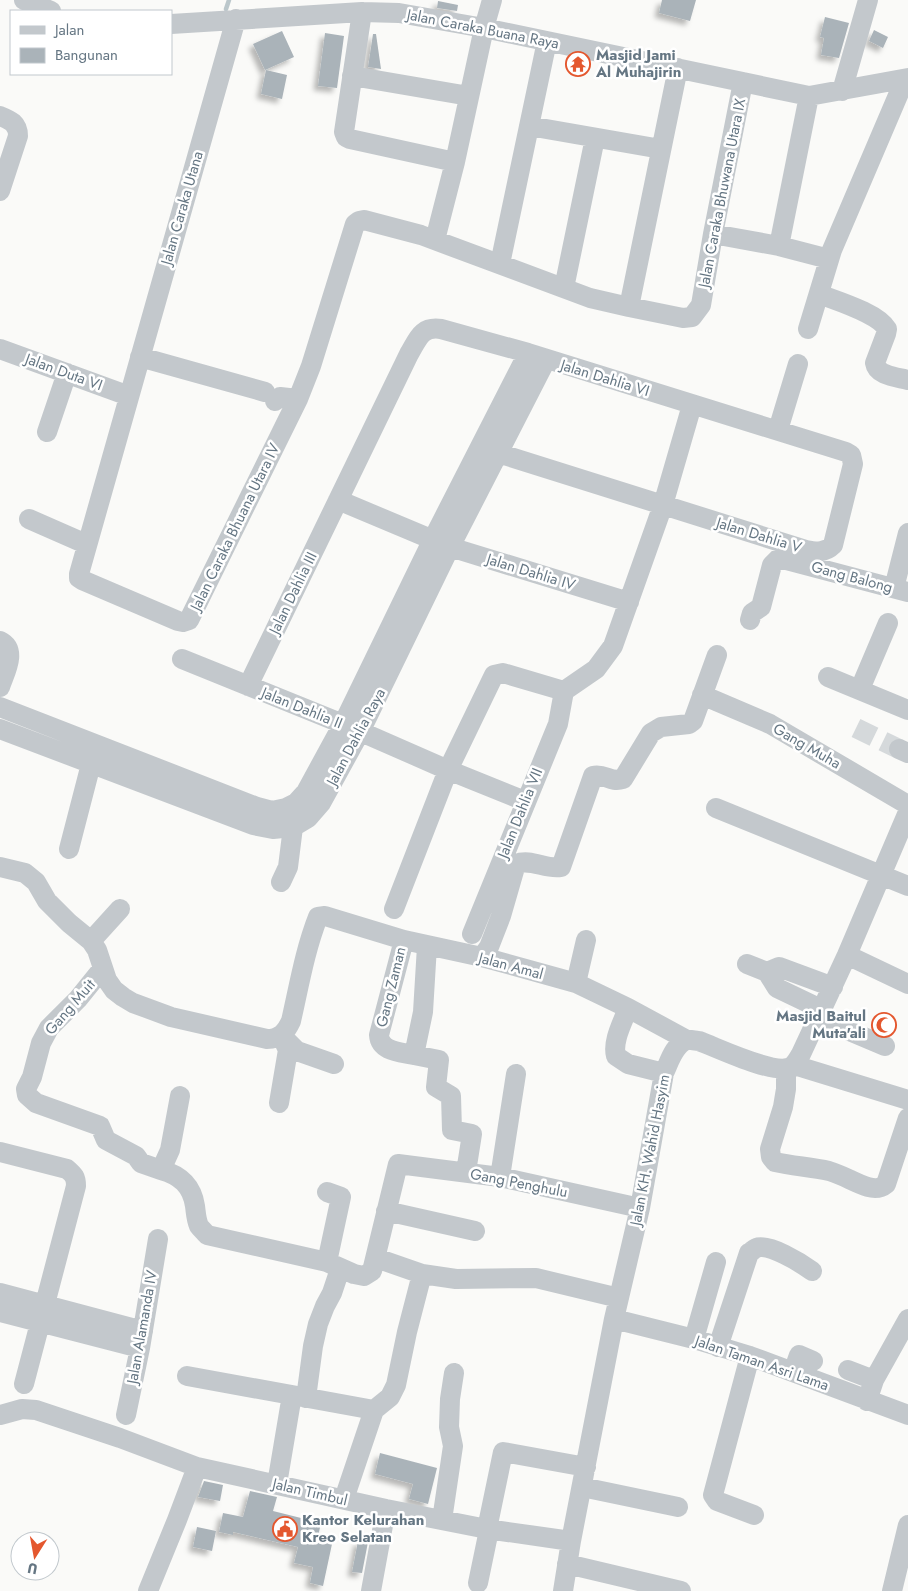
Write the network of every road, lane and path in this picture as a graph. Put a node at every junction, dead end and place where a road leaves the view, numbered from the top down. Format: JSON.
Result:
{"nodes":[{"id":1,"x":492,"y":0,"type":"edge"},
{"id":2,"x":868,"y":0,"type":"edge"},
{"id":3,"x":29,"y":1,"type":"edge"},
{"id":4,"x":49,"y":10,"type":"edge"},
{"id":5,"x":362,"y":12,"type":"junction"},
{"id":6,"x":222,"y":21,"type":"junction"},
{"id":7,"x":172,"y":24,"type":"edge"},
{"id":8,"x":484,"y":28,"type":"junction"},
{"id":9,"x":547,"y":41,"type":"junction"},
{"id":10,"x":678,"y":68,"type":"junction"},
{"id":11,"x":352,"y":76,"type":"junction"},
{"id":12,"x":907,"y":79,"type":"edge"},
{"id":13,"x":743,"y":82,"type":"junction"},
{"id":14,"x":842,"y":91,"type":"junction"},
{"id":15,"x":469,"y":96,"type":"junction"},
{"id":16,"x":809,"y":96,"type":"junction"},
{"id":17,"x":0,"y":116,"type":"edge"},
{"id":18,"x":529,"y":126,"type":"junction"},
{"id":19,"x":595,"y":138,"type":"junction"},
{"id":20,"x":661,"y":149,"type":"junction"},
{"id":21,"x":455,"y":162,"type":"junction"},
{"id":22,"x":0,"y":191,"type":"edge"},
{"id":23,"x":713,"y":234,"type":"junction"},
{"id":24,"x":435,"y":240,"type":"junction"},
{"id":25,"x":779,"y":246,"type":"junction"},
{"id":26,"x":829,"y":259,"type":"junction"},
{"id":27,"x":500,"y":264,"type":"junction"},
{"id":28,"x":564,"y":288,"type":"junction"},
{"id":29,"x":819,"y":294,"type":"junction"},
{"id":30,"x":702,"y":305,"type":"joint"},
{"id":31,"x":630,"y":307,"type":"junction"},
{"id":32,"x":432,"y":328,"type":"joint"},
{"id":33,"x":808,"y":329,"type":"dead end"},
{"id":34,"x":0,"y":348,"type":"edge"},
{"id":35,"x":537,"y":356,"type":"junction"},
{"id":36,"x":140,"y":357,"type":"junction"},
{"id":37,"x":798,"y":364,"type":"dead end"},
{"id":38,"x":67,"y":373,"type":"junction"},
{"id":39,"x":908,"y":380,"type":"edge"},
{"id":40,"x":129,"y":396,"type":"junction"},
{"id":41,"x":298,"y":399,"type":"junction"},
{"id":42,"x":692,"y":406,"type":"junction"},
{"id":43,"x":778,"y":430,"type":"junction"},
{"id":44,"x":46,"y":432,"type":"dead end"},
{"id":45,"x":498,"y":453,"type":"junction"},
{"id":46,"x":853,"y":464,"type":"joint"},
{"id":47,"x":338,"y":500,"type":"junction"},
{"id":48,"x":662,"y":505,"type":"junction"},
{"id":49,"x":28,"y":519,"type":"dead end"},
{"id":50,"x":908,"y":533,"type":"edge"},
{"id":51,"x":86,"y":544,"type":"junction"},
{"id":52,"x":441,"y":544,"type":"junction"},
{"id":53,"x":901,"y":590,"type":"edge"},
{"id":54,"x":629,"y":602,"type":"junction"},
{"id":55,"x":750,"y":620,"type":"dead end"},
{"id":56,"x":888,"y":623,"type":"dead end"},
{"id":57,"x":0,"y":641,"type":"edge"},
{"id":58,"x":717,"y":655,"type":"dead end"},
{"id":59,"x":182,"y":659,"type":"dead end"},
{"id":60,"x":828,"y":677,"type":"dead end"},
{"id":61,"x":248,"y":686,"type":"junction"},
{"id":62,"x":0,"y":687,"type":"edge"},
{"id":63,"x":860,"y":689,"type":"junction"},
{"id":64,"x":564,"y":691,"type":"junction"},
{"id":65,"x":702,"y":695,"type":"junction"},
{"id":66,"x":0,"y":707,"type":"edge"},
{"id":67,"x":908,"y":710,"type":"edge"},
{"id":68,"x":352,"y":728,"type":"junction"},
{"id":69,"x":0,"y":730,"type":"edge"},
{"id":70,"x":91,"y":764,"type":"junction"},
{"id":71,"x":448,"y":770,"type":"junction"},
{"id":72,"x":525,"y":801,"type":"junction"},
{"id":73,"x":908,"y":805,"type":"edge"},
{"id":74,"x":716,"y":808,"type":"dead end"},
{"id":75,"x":908,"y":812,"type":"edge"},
{"id":76,"x":293,"y":827,"type":"junction"},
{"id":77,"x":902,"y":844,"type":"edge"},
{"id":78,"x":69,"y":850,"type":"dead end"},
{"id":79,"x":0,"y":867,"type":"edge"},
{"id":80,"x":881,"y":875,"type":"junction"},
{"id":81,"x":281,"y":882,"type":"dead end"},
{"id":82,"x":908,"y":886,"type":"edge"},
{"id":83,"x":120,"y":908,"type":"dead end"},
{"id":84,"x":394,"y":908,"type":"dead end"},
{"id":85,"x":472,"y":934,"type":"dead end"},
{"id":86,"x":404,"y":940,"type":"junction"},
{"id":87,"x":586,"y":940,"type":"dead end"},
{"id":88,"x":91,"y":941,"type":"junction"},
{"id":89,"x":427,"y":946,"type":"junction"},
{"id":90,"x":847,"y":956,"type":"junction"},
{"id":91,"x":482,"y":957,"type":"junction"},
{"id":92,"x":747,"y":964,"type":"dead end"},
{"id":93,"x":103,"y":968,"type":"junction"},
{"id":94,"x":766,"y":972,"type":"junction"},
{"id":95,"x":576,"y":983,"type":"junction"},
{"id":96,"x":908,"y":984,"type":"edge"},
{"id":97,"x":833,"y":987,"type":"junction"},
{"id":98,"x":628,"y":1008,"type":"junction"},
{"id":99,"x":820,"y":1015,"type":"junction"},
{"id":100,"x":281,"y":1035,"type":"junction"},
{"id":101,"x":687,"y":1040,"type":"junction"},
{"id":102,"x":885,"y":1046,"type":"dead end"},
{"id":103,"x":414,"y":1055,"type":"junction"},
{"id":104,"x":334,"y":1064,"type":"dead end"},
{"id":105,"x":790,"y":1067,"type":"junction"},
{"id":106,"x":516,"y":1074,"type":"dead end"},
{"id":107,"x":664,"y":1074,"type":"junction"},
{"id":108,"x":180,"y":1096,"type":"dead end"},
{"id":109,"x":908,"y":1100,"type":"edge"},
{"id":110,"x":279,"y":1102,"type":"dead end"},
{"id":111,"x":908,"y":1118,"type":"edge"},
{"id":112,"x":0,"y":1152,"type":"edge"},
{"id":113,"x":162,"y":1170,"type":"junction"},
{"id":114,"x":466,"y":1172,"type":"junction"},
{"id":115,"x":500,"y":1177,"type":"junction"},
{"id":116,"x":327,"y":1192,"type":"dead end"},
{"id":117,"x":640,"y":1208,"type":"junction"},
{"id":118,"x":386,"y":1211,"type":"junction"},
{"id":119,"x":475,"y":1231,"type":"dead end"},
{"id":120,"x":158,"y":1240,"type":"dead end"},
{"id":121,"x":376,"y":1258,"type":"junction"},
{"id":122,"x":716,"y":1262,"type":"dead end"},
{"id":123,"x":334,"y":1265,"type":"junction"},
{"id":124,"x":812,"y":1271,"type":"dead end"},
{"id":125,"x":422,"y":1274,"type":"junction"},
{"id":126,"x":0,"y":1293,"type":"edge"},
{"id":127,"x":619,"y":1298,"type":"junction"},
{"id":128,"x":0,"y":1312,"type":"edge"},
{"id":129,"x":43,"y":1314,"type":"junction"},
{"id":130,"x":614,"y":1319,"type":"junction"},
{"id":131,"x":908,"y":1319,"type":"edge"},
{"id":132,"x":141,"y":1340,"type":"junction"},
{"id":133,"x":694,"y":1340,"type":"junction"},
{"id":134,"x":718,"y":1347,"type":"junction"},
{"id":135,"x":750,"y":1356,"type":"junction"},
{"id":136,"x":813,"y":1360,"type":"dead end"},
{"id":137,"x":848,"y":1370,"type":"dead end"},
{"id":138,"x":793,"y":1372,"type":"junction"},
{"id":139,"x":454,"y":1373,"type":"dead end"},
{"id":140,"x":187,"y":1376,"type":"dead end"},
{"id":141,"x":874,"y":1380,"type":"junction"},
{"id":142,"x":24,"y":1384,"type":"dead end"},
{"id":143,"x":299,"y":1397,"type":"junction"},
{"id":144,"x":867,"y":1401,"type":"junction"},
{"id":145,"x":374,"y":1410,"type":"junction"},
{"id":146,"x":0,"y":1415,"type":"edge"},
{"id":147,"x":126,"y":1415,"type":"dead end"},
{"id":148,"x":908,"y":1415,"type":"edge"},
{"id":149,"x":197,"y":1467,"type":"junction"},
{"id":150,"x":584,"y":1477,"type":"junction"},
{"id":151,"x":277,"y":1484,"type":"junction"},
{"id":152,"x":344,"y":1500,"type":"junction"},
{"id":153,"x":678,"y":1508,"type":"dead end"},
{"id":154,"x":386,"y":1509,"type":"junction"},
{"id":155,"x":754,"y":1515,"type":"dead end"},
{"id":156,"x":442,"y":1520,"type":"junction"},
{"id":157,"x":908,"y":1525,"type":"edge"},
{"id":158,"x":488,"y":1530,"type":"junction"},
{"id":159,"x":571,"y":1541,"type":"junction"},
{"id":160,"x":567,"y":1564,"type":"junction"},
{"id":161,"x":478,"y":1583,"type":"dead end"},
{"id":162,"x":148,"y":1591,"type":"edge"},
{"id":163,"x":371,"y":1591,"type":"edge"},
{"id":164,"x":563,"y":1591,"type":"edge"},
{"id":165,"x":681,"y":1591,"type":"edge"},
{"id":166,"x":892,"y":1591,"type":"edge"}],
"edges":[{"from":1,"to":8,"type":"street"},
{"from":2,"to":14,"type":"street"},
{"from":3,"to":4,"type":"street"},
{"from":5,"to":6,"type":"street","name":"Jalan Caraka Buana Raya"},
{"from":5,"to":8,"type":"street","name":"Jalan Caraka Buana Raya"},
{"from":5,"to":11,"type":"street"},
{"from":6,"to":7,"type":"street","name":"Jalan Caraka Buana Raya"},
{"from":6,"to":36,"type":"street","name":"Jalan Caraka Utana"},
{"from":8,"to":9,"type":"street","name":"Jalan Caraka Buana Raya"},
{"from":8,"to":15,"type":"street"},
{"from":9,"to":10,"type":"street","name":"Jalan Caraka Buana Raya"},
{"from":9,"to":18,"type":"street"},
{"from":10,"to":13,"type":"street","name":"Jalan Caraka Buana Raya"},
{"from":10,"to":20,"type":"street"},
{"from":11,"to":15,"type":"street"},
{"from":11,"to":21,"type":"street"},
{"from":12,"to":14,"type":"street","name":"Jalan Caraka Buana Raya"},
{"from":12,"to":26,"type":"street"},
{"from":13,"to":16,"type":"street","name":"Jalan Caraka Buana Raya"},
{"from":13,"to":23,"type":"street","name":"Jalan Caraka Bhuwana Utara IX"},
{"from":14,"to":16,"type":"street","name":"Jalan Caraka Buana Raya"},
{"from":15,"to":21,"type":"street"},
{"from":16,"to":25,"type":"street"},
{"from":17,"to":22,"type":"street"},
{"from":18,"to":19,"type":"street"},
{"from":18,"to":27,"type":"street"},
{"from":19,"to":20,"type":"street"},
{"from":19,"to":28,"type":"street"},
{"from":20,"to":31,"type":"street"},
{"from":21,"to":24,"type":"street"},
{"from":23,"to":25,"type":"street"},
{"from":23,"to":30,"type":"street","name":"Jalan Caraka Bhuwana Utara IX"},
{"from":24,"to":27,"type":"street","name":"Jalan Caraka Bhuana Utara IV"},
{"from":24,"to":41,"type":"street","name":"Jalan Caraka Bhuana Utara IV"},
{"from":25,"to":26,"type":"street"},
{"from":26,"to":29,"type":"street"},
{"from":27,"to":28,"type":"street","name":"Jalan Caraka Bhuana Utara IV"},
{"from":28,"to":31,"type":"street","name":"Jalan Caraka Bhuana Utara IV"},
{"from":29,"to":33,"type":"street"},
{"from":29,"to":39,"type":"street"},
{"from":30,"to":31,"type":"street","name":"Jalan Caraka Bhuana Utara IV"},
{"from":32,"to":35,"type":"street","name":"Jalan Dahlia VI"},
{"from":32,"to":47,"type":"street","name":"Jalan Dahlia III"},
{"from":34,"to":38,"type":"street","name":"Jalan Duta VI"},
{"from":35,"to":42,"type":"street","name":"Jalan Dahlia VI"},
{"from":35,"to":45,"type":"street","name":"Jalan Dahlia Raya"},
{"from":35,"to":52,"type":"street","name":"Jalan Dahlia Raya"},
{"from":36,"to":40,"type":"street","name":"Jalan Caraka Utana"},
{"from":36,"to":41,"type":"street"},
{"from":37,"to":43,"type":"street"},
{"from":38,"to":40,"type":"street","name":"Jalan Duta VI"},
{"from":38,"to":44,"type":"street"},
{"from":40,"to":51,"type":"street","name":"Jalan Caraka Bhuana Utara IV"},
{"from":41,"to":51,"type":"street","name":"Jalan Caraka Bhuana Utara IV"},
{"from":42,"to":43,"type":"street","name":"Jalan Dahlia VI"},
{"from":42,"to":48,"type":"street"},
{"from":43,"to":46,"type":"street","name":"Jalan Dahlia VI"},
{"from":45,"to":48,"type":"street"},
{"from":45,"to":52,"type":"street","name":"Jalan Dahlia Raya"},
{"from":46,"to":48,"type":"street","name":"Jalan Dahlia V"},
{"from":47,"to":52,"type":"street"},
{"from":47,"to":61,"type":"street","name":"Jalan Dahlia III"},
{"from":48,"to":54,"type":"street"},
{"from":49,"to":51,"type":"street"},
{"from":50,"to":53,"type":"street"},
{"from":52,"to":54,"type":"street","name":"Jalan Dahlia IV"},
{"from":52,"to":68,"type":"street","name":"Jalan Dahlia Raya"},
{"from":53,"to":55,"type":"street","name":"Gang Balong"},
{"from":54,"to":64,"type":"street"},
{"from":56,"to":63,"type":"street"},
{"from":57,"to":62,"type":"street"},
{"from":58,"to":65,"type":"street"},
{"from":59,"to":61,"type":"street","name":"Jalan Dahlia II"},
{"from":60,"to":63,"type":"street"},
{"from":61,"to":68,"type":"street","name":"Jalan Dahlia II"},
{"from":63,"to":67,"type":"street"},
{"from":64,"to":71,"type":"street"},
{"from":64,"to":72,"type":"street","name":"Jalan Dahlia VII"},
{"from":65,"to":73,"type":"street","name":"Gang Muha"},
{"from":65,"to":91,"type":"street"},
{"from":66,"to":68,"type":"street","name":"Jalan Dahlia Raya"},
{"from":68,"to":71,"type":"street","name":"Jalan Dahlia II"},
{"from":68,"to":76,"type":"street","name":"Jalan Dahlia Raya"},
{"from":69,"to":70,"type":"street"},
{"from":70,"to":76,"type":"street"},
{"from":70,"to":78,"type":"street"},
{"from":71,"to":72,"type":"street","name":"Jalan Dahlia II"},
{"from":71,"to":84,"type":"street"},
{"from":72,"to":85,"type":"street","name":"Jalan Dahlia VII"},
{"from":74,"to":80,"type":"street"},
{"from":75,"to":77,"type":"street"},
{"from":76,"to":81,"type":"street"},
{"from":77,"to":80,"type":"street"},
{"from":79,"to":88,"type":"street"},
{"from":80,"to":82,"type":"street"},
{"from":80,"to":90,"type":"street"},
{"from":83,"to":88,"type":"street"},
{"from":86,"to":89,"type":"street","name":"Jalan Amal"},
{"from":86,"to":100,"type":"street","name":"Jalan Amal"},
{"from":86,"to":103,"type":"street","name":"Gang Zaman"},
{"from":87,"to":95,"type":"street"},
{"from":88,"to":93,"type":"street"},
{"from":89,"to":91,"type":"street","name":"Jalan Amal"},
{"from":89,"to":103,"type":"street"},
{"from":90,"to":96,"type":"street"},
{"from":90,"to":97,"type":"street"},
{"from":91,"to":95,"type":"street","name":"Jalan Amal"},
{"from":92,"to":94,"type":"street"},
{"from":93,"to":100,"type":"street"},
{"from":93,"to":113,"type":"street","name":"Gang Muit"},
{"from":94,"to":97,"type":"street"},
{"from":94,"to":99,"type":"street"},
{"from":95,"to":98,"type":"street","name":"Jalan Amal"},
{"from":97,"to":99,"type":"street"},
{"from":98,"to":101,"type":"street","name":"Jalan Amal"},
{"from":98,"to":107,"type":"street"},
{"from":99,"to":102,"type":"street"},
{"from":99,"to":105,"type":"street"},
{"from":100,"to":104,"type":"street"},
{"from":100,"to":110,"type":"street"},
{"from":101,"to":105,"type":"street"},
{"from":101,"to":107,"type":"street","name":"Jalan KH. Wahid Hasyim"},
{"from":103,"to":114,"type":"street"},
{"from":105,"to":109,"type":"street"},
{"from":105,"to":111,"type":"street"},
{"from":106,"to":115,"type":"street"},
{"from":107,"to":117,"type":"street","name":"Jalan KH. Wahid Hasyim"},
{"from":108,"to":113,"type":"street"},
{"from":112,"to":129,"type":"street"},
{"from":113,"to":123,"type":"street"},
{"from":114,"to":115,"type":"street","name":"Gang Penghulu"},
{"from":114,"to":118,"type":"street","name":"Gang Penghulu"},
{"from":115,"to":117,"type":"street","name":"Gang Penghulu"},
{"from":116,"to":123,"type":"street"},
{"from":117,"to":127,"type":"street","name":"Jalan KH. Wahid Hasyim"},
{"from":118,"to":119,"type":"street"},
{"from":118,"to":121,"type":"street"},
{"from":120,"to":132,"type":"street","name":"Jalan Alamanda IV"},
{"from":121,"to":123,"type":"street"},
{"from":121,"to":125,"type":"street"},
{"from":122,"to":133,"type":"street"},
{"from":123,"to":143,"type":"street"},
{"from":124,"to":134,"type":"street"},
{"from":125,"to":127,"type":"street"},
{"from":125,"to":145,"type":"street"},
{"from":126,"to":129,"type":"street"},
{"from":127,"to":130,"type":"street","name":"Jalan KH. Wahid Hasyim"},
{"from":128,"to":129,"type":"street"},
{"from":129,"to":132,"type":"street"},
{"from":129,"to":142,"type":"street"},
{"from":130,"to":133,"type":"street","name":"Jalan Taman Asri Lama"},
{"from":130,"to":150,"type":"street","name":"Jalan KH. Wahid Hasyim"},
{"from":131,"to":141,"type":"street"},
{"from":132,"to":147,"type":"street","name":"Jalan Alamanda IV"},
{"from":133,"to":134,"type":"street","name":"Jalan Taman Asri Lama"},
{"from":134,"to":135,"type":"street","name":"Jalan Taman Asri Lama"},
{"from":135,"to":138,"type":"street","name":"Jalan Taman Asri Lama"},
{"from":135,"to":155,"type":"street"},
{"from":136,"to":138,"type":"street"},
{"from":137,"to":141,"type":"street"},
{"from":138,"to":144,"type":"street","name":"Jalan Taman Asri Lama"},
{"from":139,"to":156,"type":"street"},
{"from":140,"to":143,"type":"street"},
{"from":141,"to":144,"type":"street"},
{"from":143,"to":145,"type":"street"},
{"from":143,"to":151,"type":"street"},
{"from":144,"to":148,"type":"street","name":"Jalan Taman Asri Lama"},
{"from":145,"to":152,"type":"street"},
{"from":146,"to":149,"type":"street","name":"Jalan Timbul"},
{"from":149,"to":151,"type":"street","name":"Jalan Timbul"},
{"from":149,"to":162,"type":"street"},
{"from":150,"to":153,"type":"street"},
{"from":150,"to":158,"type":"street"},
{"from":150,"to":159,"type":"street","name":"Jalan KH. Wahid Hasyim"},
{"from":151,"to":152,"type":"street","name":"Jalan Timbul"},
{"from":152,"to":154,"type":"street","name":"Jalan Timbul"},
{"from":154,"to":156,"type":"street","name":"Jalan Timbul"},
{"from":154,"to":163,"type":"street"},
{"from":156,"to":158,"type":"street","name":"Jalan Timbul"},
{"from":157,"to":166,"type":"street"},
{"from":158,"to":159,"type":"street","name":"Jalan Timbul"},
{"from":158,"to":161,"type":"street"},
{"from":159,"to":160,"type":"street","name":"Jalan KH. Wahid Hasyim"},
{"from":160,"to":164,"type":"street","name":"Jalan KH. Wahid Hasyim"},
{"from":160,"to":165,"type":"street"}]}
